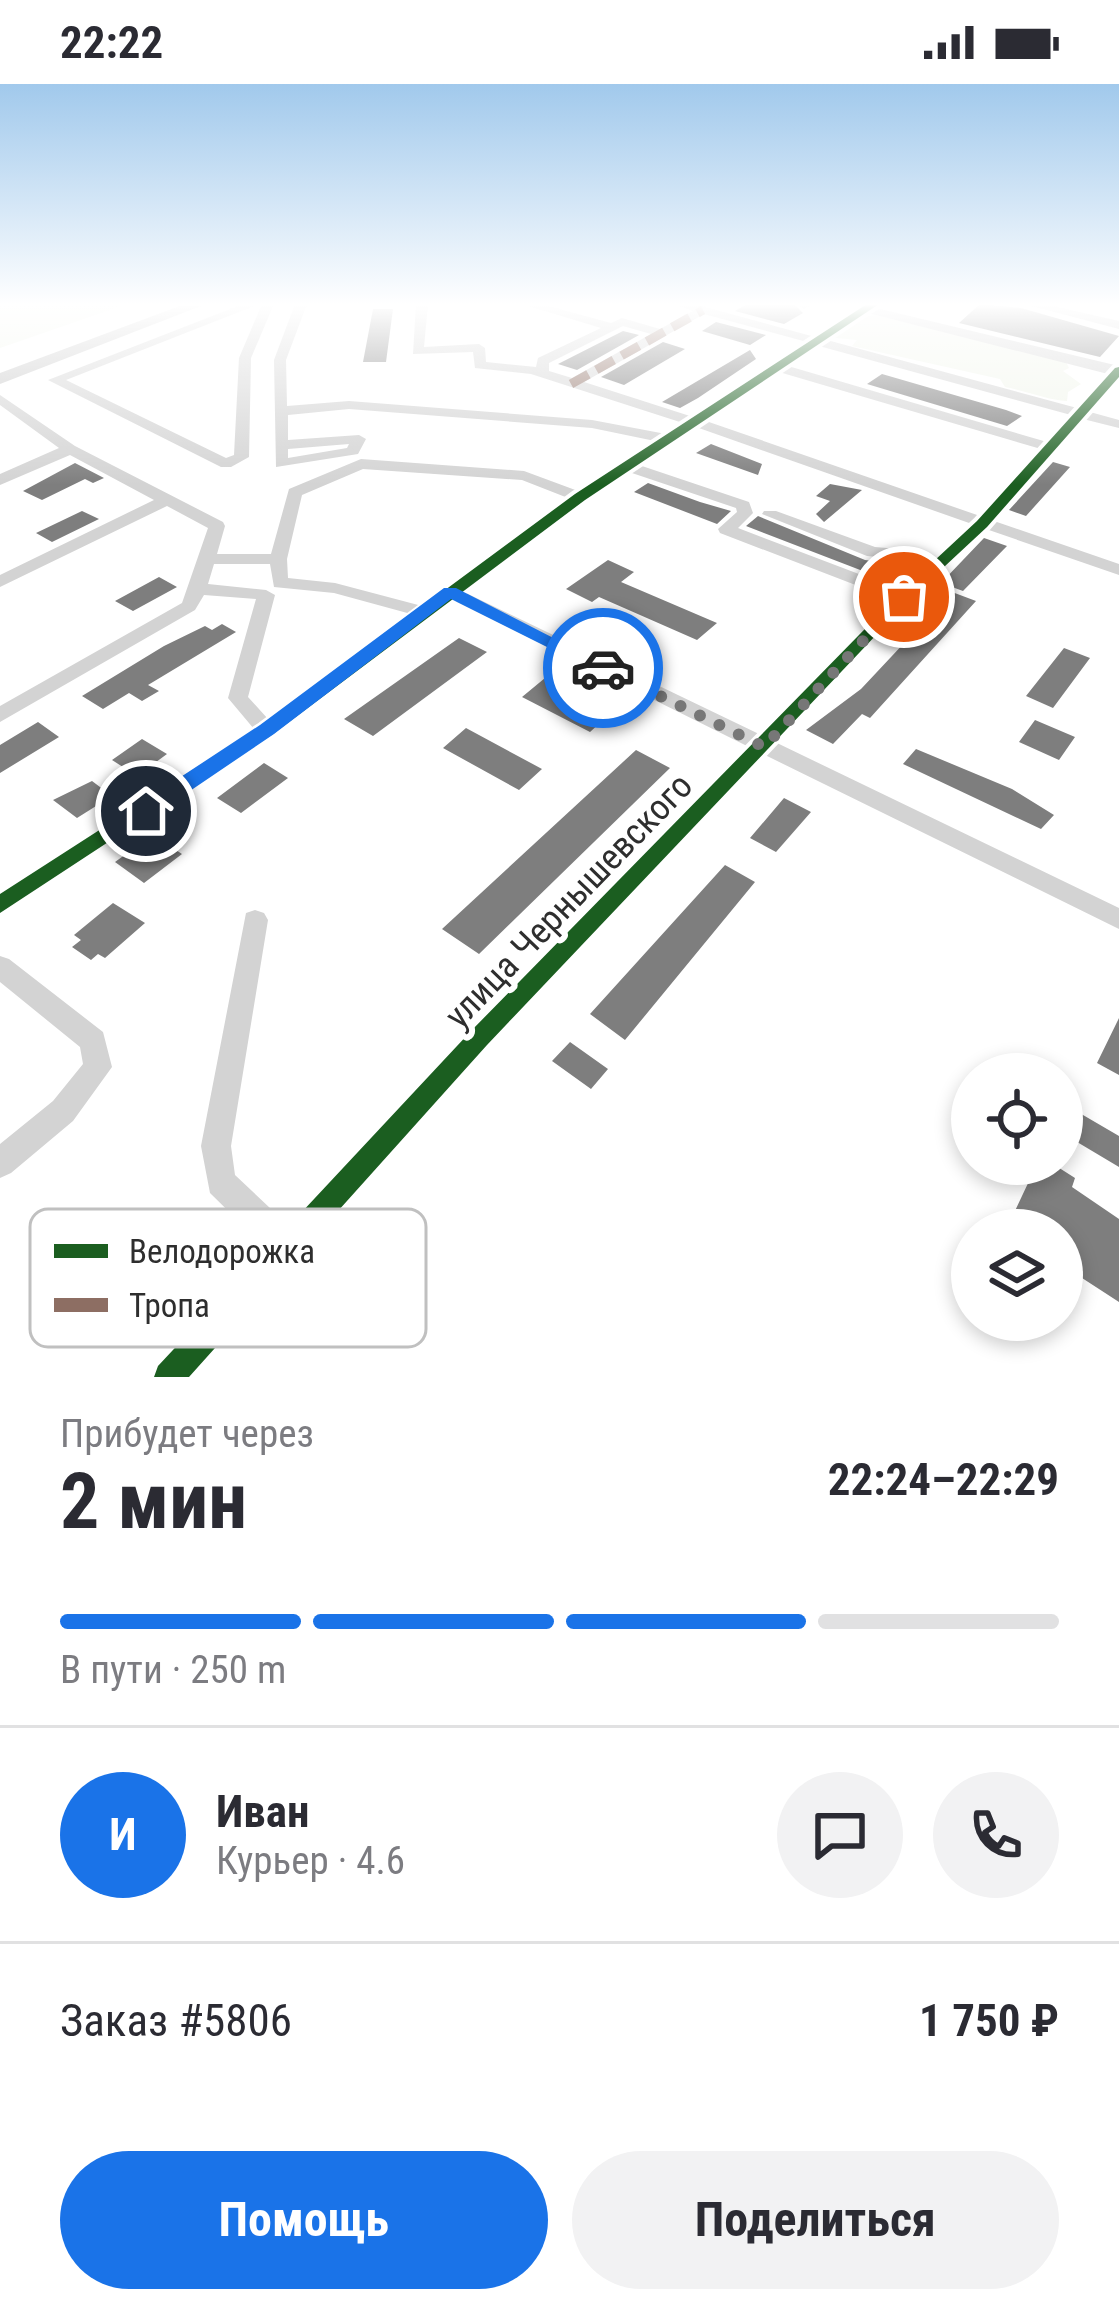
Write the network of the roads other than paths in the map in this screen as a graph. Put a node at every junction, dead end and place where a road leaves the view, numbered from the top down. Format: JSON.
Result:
{"nodes":[{"id":1,"x":39,"y":364,"type":"edge"},
{"id":2,"x":96,"y":364,"type":"edge"},
{"id":3,"x":245,"y":364,"type":"edge"},
{"id":4,"x":280,"y":364,"type":"edge"},
{"id":5,"x":480,"y":364,"type":"edge"},
{"id":6,"x":543,"y":364,"type":"edge"},
{"id":7,"x":607,"y":364,"type":"edge"},
{"id":8,"x":784,"y":364,"type":"edge"},
{"id":9,"x":898,"y":364,"type":"edge"},
{"id":10,"x":779,"y":368,"type":"junction"},
{"id":11,"x":1118,"y":371,"type":"edge"},
{"id":12,"x":542,"y":373,"type":"junction"},
{"id":13,"x":0,"y":379,"type":"edge"},
{"id":14,"x":571,"y":384,"type":"junction"},
{"id":15,"x":3,"y":406,"type":"edge"},
{"id":16,"x":280,"y":411,"type":"junction"},
{"id":17,"x":1079,"y":414,"type":"junction"},
{"id":18,"x":698,"y":423,"type":"junction"},
{"id":19,"x":1119,"y":424,"type":"edge"},
{"id":20,"x":667,"y":439,"type":"junction"},
{"id":21,"x":281,"y":445,"type":"dead end"},
{"id":22,"x":1050,"y":447,"type":"junction"},
{"id":23,"x":70,"y":449,"type":"junction"},
{"id":24,"x":627,"y":466,"type":"junction"},
{"id":25,"x":0,"y":480,"type":"edge"},
{"id":26,"x":580,"y":497,"type":"junction"},
{"id":27,"x":166,"y":500,"type":"junction"},
{"id":28,"x":770,"y":514,"type":"dead end"},
{"id":29,"x":982,"y":524,"type":"junction"},
{"id":30,"x":203,"y":559,"type":"junction"},
{"id":31,"x":278,"y":559,"type":"junction"},
{"id":32,"x":935,"y":567,"type":"junction"},
{"id":33,"x":1119,"y":570,"type":"edge"},
{"id":34,"x":0,"y":582,"type":"edge"},
{"id":35,"x":200,"y":589,"type":"junction"},
{"id":36,"x":450,"y":592,"type":"junction"},
{"id":37,"x":904,"y":597,"type":"junction"},
{"id":38,"x":421,"y":610,"type":"junction"},
{"id":39,"x":0,"y":715,"type":"edge"},
{"id":40,"x":267,"y":730,"type":"junction"},
{"id":41,"x":764,"y":747,"type":"junction"},
{"id":42,"x":0,"y":905,"type":"edge"},
{"id":43,"x":256,"y":920,"type":"dead end"},
{"id":44,"x":1119,"y":920,"type":"edge"},
{"id":45,"x":0,"y":967,"type":"edge"},
{"id":46,"x":0,"y":1162,"type":"edge"},
{"id":47,"x":248,"y":1209,"type":"edge"},
{"id":48,"x":323,"y":1209,"type":"edge"},
{"id":49,"x":196,"y":1347,"type":"edge"},
{"id":50,"x":169,"y":1377,"type":"edge"}],
"edges":[{"from":1,"to":13,"type":"main road"},
{"from":2,"to":3,"type":"street"},
{"from":4,"to":16,"type":"street"},
{"from":5,"to":12,"type":"street"},
{"from":6,"to":12,"type":"street"},
{"from":7,"to":14,"type":"street"},
{"from":8,"to":10,"type":"street"},
{"from":9,"to":17,"type":"street"},
{"from":10,"to":18,"type":"street"},
{"from":10,"to":22,"type":"street"},
{"from":11,"to":17,"type":"street","name":"улица Чернышевского"},
{"from":12,"to":14,"type":"street"},
{"from":14,"to":18,"type":"street"},
{"from":15,"to":23,"type":"street"},
{"from":16,"to":20,"type":"street"},
{"from":16,"to":21,"type":"street"},
{"from":17,"to":19,"type":"street"},
{"from":17,"to":22,"type":"street","name":"улица Чернышевского"},
{"from":18,"to":20,"type":"street"},
{"from":18,"to":29,"type":"street"},
{"from":20,"to":24,"type":"street"},
{"from":22,"to":29,"type":"street","name":"улица Чернышевского"},
{"from":23,"to":25,"type":"street"},
{"from":23,"to":27,"type":"street"},
{"from":24,"to":26,"type":"street"},
{"from":24,"to":37,"type":"street"},
{"from":26,"to":31,"type":"street"},
{"from":26,"to":36,"type":"street"},
{"from":27,"to":30,"type":"street"},
{"from":27,"to":34,"type":"street"},
{"from":28,"to":32,"type":"street"},
{"from":29,"to":32,"type":"street","name":"улица Чернышевского"},
{"from":29,"to":33,"type":"street"},
{"from":30,"to":31,"type":"street"},
{"from":30,"to":35,"type":"street"},
{"from":31,"to":38,"type":"street"},
{"from":32,"to":37,"type":"street","name":"улица Чернышевского"},
{"from":35,"to":39,"type":"street"},
{"from":35,"to":40,"type":"street"},
{"from":36,"to":38,"type":"street"},
{"from":36,"to":41,"type":"street"},
{"from":37,"to":41,"type":"street","name":"улица Чернышевского"},
{"from":38,"to":40,"type":"street"},
{"from":40,"to":42,"type":"street"},
{"from":41,"to":44,"type":"street"},
{"from":41,"to":48,"type":"street","name":"улица Чернышевского"},
{"from":43,"to":47,"type":"street"},
{"from":45,"to":46,"type":"street"},
{"from":49,"to":50,"type":"street","name":"улица Чернышевского"}]}
